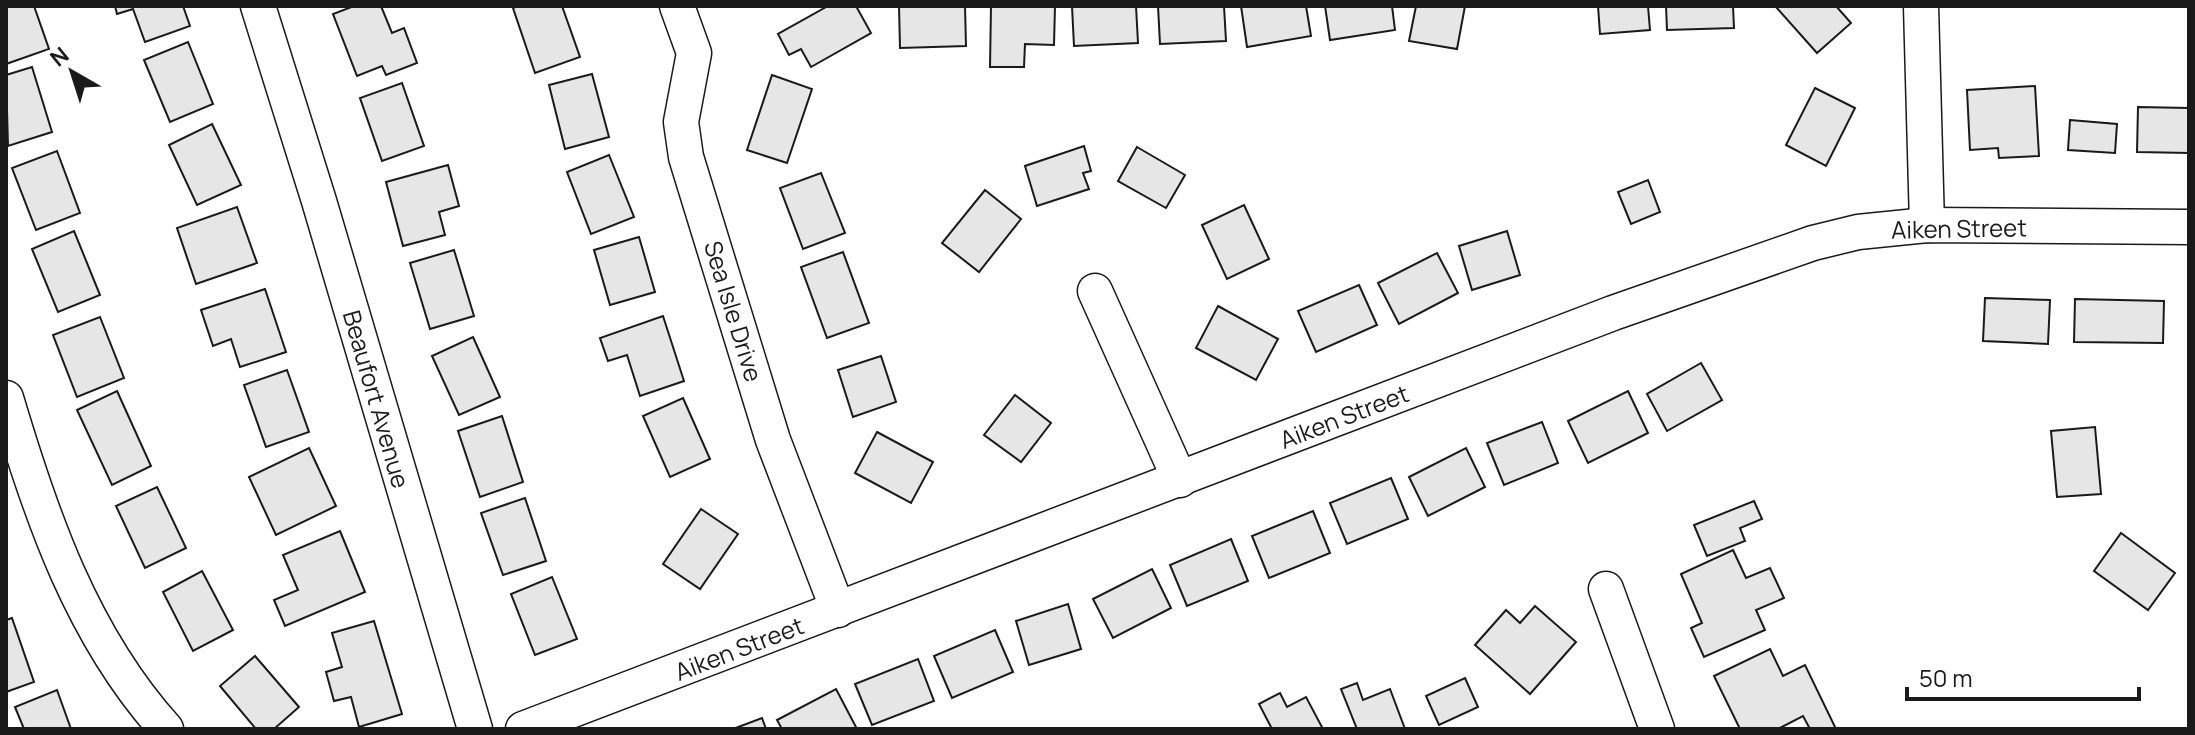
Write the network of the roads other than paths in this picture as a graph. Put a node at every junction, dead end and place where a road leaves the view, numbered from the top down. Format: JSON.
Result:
{"nodes":[{"id":1,"x":258,"y":6,"type":"edge"},
{"id":2,"x":677,"y":6,"type":"edge"},
{"id":3,"x":1921,"y":6,"type":"edge"},
{"id":4,"x":1927,"y":225,"type":"junction"},
{"id":5,"x":2189,"y":227,"type":"edge"},
{"id":6,"x":1095,"y":291,"type":"dead end"},
{"id":7,"x":6,"y":398,"type":"edge"},
{"id":8,"x":1180,"y":480,"type":"junction"},
{"id":9,"x":1606,"y":589,"type":"dead end"},
{"id":10,"x":838,"y":610,"type":"junction"},
{"id":11,"x":1648,"y":726,"type":"edge"},
{"id":12,"x":166,"y":729,"type":"edge"},
{"id":13,"x":475,"y":729,"type":"edge"},
{"id":14,"x":523,"y":729,"type":"edge"}],
"edges":[{"from":1,"to":13,"type":"street","name":"Beaufort Avenue"},
{"from":2,"to":10,"type":"street","name":"Sea Isle Drive"},
{"from":3,"to":4,"type":"street"},
{"from":4,"to":5,"type":"street","name":"Aiken Street"},
{"from":4,"to":8,"type":"street","name":"Aiken Street"},
{"from":6,"to":8,"type":"street"},
{"from":7,"to":12,"type":"street"},
{"from":8,"to":10,"type":"street","name":"Aiken Street"},
{"from":9,"to":11,"type":"street"},
{"from":10,"to":14,"type":"street","name":"Aiken Street"}]}
